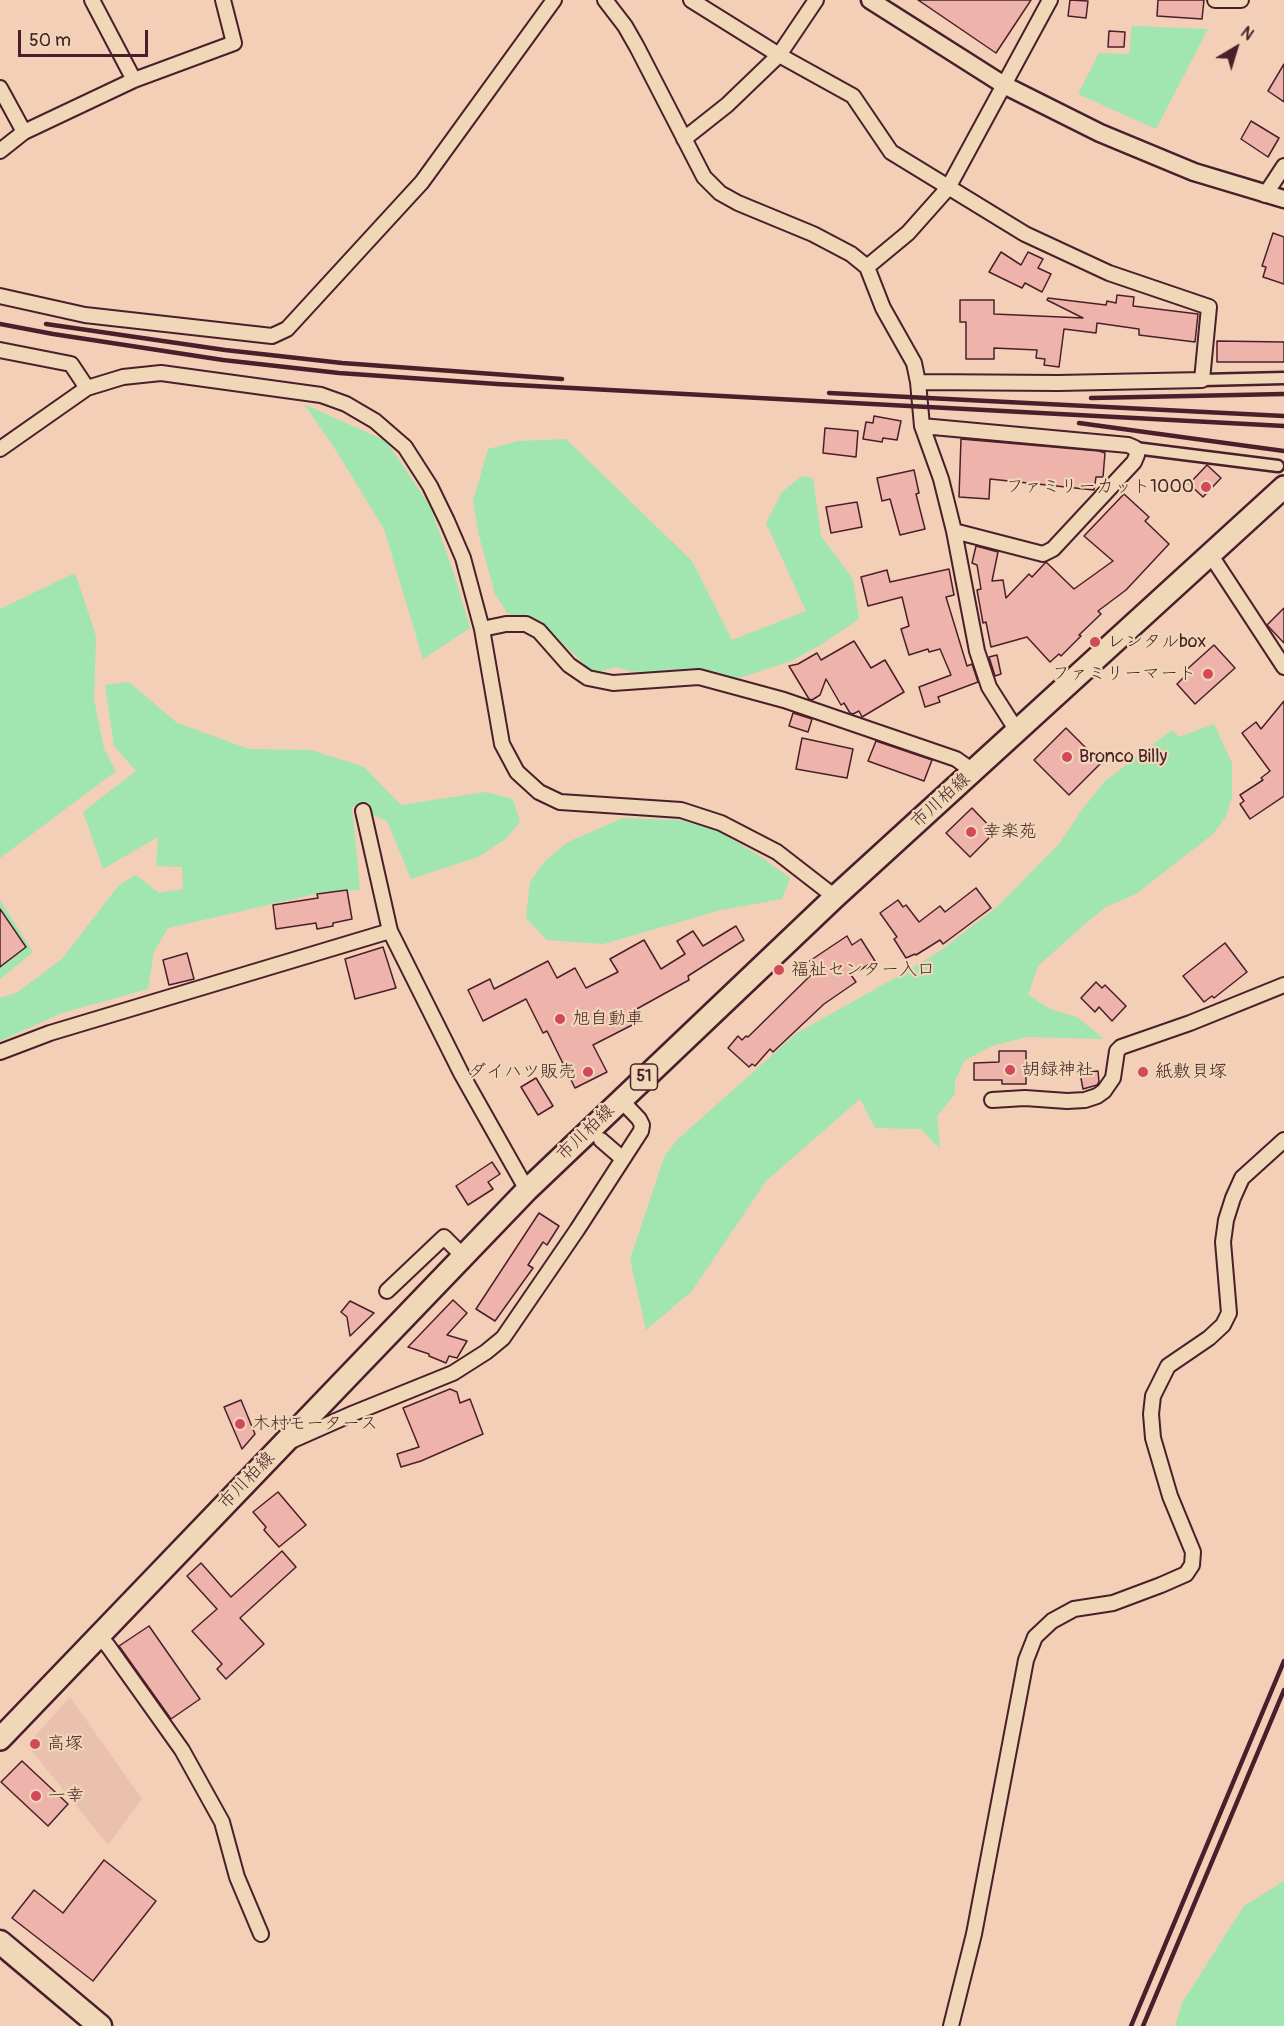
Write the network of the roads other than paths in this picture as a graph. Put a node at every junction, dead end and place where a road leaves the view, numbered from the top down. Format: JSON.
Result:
{"nodes":[{"id":1,"x":92,"y":0,"type":"edge"},
{"id":2,"x":223,"y":0,"type":"edge"},
{"id":3,"x":554,"y":0,"type":"edge"},
{"id":4,"x":604,"y":0,"type":"edge"},
{"id":5,"x":691,"y":0,"type":"edge"},
{"id":6,"x":816,"y":0,"type":"edge"},
{"id":7,"x":870,"y":0,"type":"edge"},
{"id":8,"x":1050,"y":0,"type":"edge"},
{"id":9,"x":1215,"y":0,"type":"edge"},
{"id":10,"x":1241,"y":0,"type":"edge"},
{"id":11,"x":779,"y":55,"type":"junction"},
{"id":12,"x":134,"y":80,"type":"junction"},
{"id":13,"x":1004,"y":85,"type":"junction"},
{"id":14,"x":0,"y":88,"type":"edge"},
{"id":15,"x":24,"y":132,"type":"junction"},
{"id":16,"x":684,"y":139,"type":"junction"},
{"id":17,"x":0,"y":151,"type":"edge"},
{"id":18,"x":1284,"y":166,"type":"edge"},
{"id":19,"x":948,"y":188,"type":"junction"},
{"id":20,"x":1265,"y":195,"type":"junction"},
{"id":21,"x":1284,"y":199,"type":"edge"},
{"id":22,"x":867,"y":267,"type":"junction"},
{"id":23,"x":0,"y":296,"type":"edge"},
{"id":24,"x":0,"y":350,"type":"edge"},
{"id":25,"x":1284,"y":378,"type":"edge"},
{"id":26,"x":1202,"y":380,"type":"junction"},
{"id":27,"x":918,"y":382,"type":"junction"},
{"id":28,"x":87,"y":388,"type":"junction"},
{"id":29,"x":922,"y":426,"type":"junction"},
{"id":30,"x":0,"y":448,"type":"edge"},
{"id":31,"x":1135,"y":448,"type":"junction"},
{"id":32,"x":1278,"y":466,"type":"dead end"},
{"id":33,"x":1284,"y":487,"type":"edge"},
{"id":34,"x":954,"y":531,"type":"junction"},
{"id":35,"x":1210,"y":555,"type":"junction"},
{"id":36,"x":482,"y":629,"type":"junction"},
{"id":37,"x":1284,"y":667,"type":"edge"},
{"id":38,"x":1017,"y":731,"type":"junction"},
{"id":39,"x":973,"y":771,"type":"junction"},
{"id":40,"x":363,"y":812,"type":"dead end"},
{"id":41,"x":835,"y":897,"type":"junction"},
{"id":42,"x":390,"y":931,"type":"junction"},
{"id":43,"x":1284,"y":985,"type":"edge"},
{"id":44,"x":0,"y":1052,"type":"edge"},
{"id":45,"x":620,"y":1099,"type":"junction"},
{"id":46,"x":992,"y":1100,"type":"dead end"},
{"id":47,"x":600,"y":1140,"type":"dead end"},
{"id":48,"x":1284,"y":1140,"type":"edge"},
{"id":49,"x":623,"y":1159,"type":"junction"},
{"id":50,"x":527,"y":1190,"type":"junction"},
{"id":51,"x":463,"y":1256,"type":"junction"},
{"id":52,"x":387,"y":1292,"type":"dead end"},
{"id":53,"x":274,"y":1453,"type":"junction"},
{"id":54,"x":99,"y":1636,"type":"junction"},
{"id":55,"x":0,"y":1739,"type":"edge"},
{"id":56,"x":261,"y":1934,"type":"dead end"},
{"id":57,"x":0,"y":1942,"type":"edge"},
{"id":58,"x":100,"y":2026,"type":"edge"},
{"id":59,"x":951,"y":2026,"type":"edge"}],
"edges":[{"from":1,"to":12,"type":"street"},
{"from":2,"to":12,"type":"street"},
{"from":3,"to":23,"type":"street"},
{"from":4,"to":16,"type":"street"},
{"from":5,"to":11,"type":"street"},
{"from":6,"to":11,"type":"street"},
{"from":7,"to":13,"type":"street"},
{"from":8,"to":13,"type":"street"},
{"from":9,"to":10,"type":"street"},
{"from":11,"to":16,"type":"street"},
{"from":11,"to":19,"type":"street"},
{"from":12,"to":15,"type":"street"},
{"from":13,"to":19,"type":"street"},
{"from":13,"to":20,"type":"street"},
{"from":14,"to":15,"type":"street"},
{"from":15,"to":17,"type":"street"},
{"from":16,"to":22,"type":"street"},
{"from":18,"to":20,"type":"street"},
{"from":19,"to":22,"type":"street"},
{"from":19,"to":26,"type":"street"},
{"from":20,"to":21,"type":"street"},
{"from":22,"to":27,"type":"street"},
{"from":24,"to":28,"type":"street"},
{"from":25,"to":26,"type":"street"},
{"from":26,"to":27,"type":"street"},
{"from":27,"to":29,"type":"street"},
{"from":28,"to":30,"type":"street"},
{"from":28,"to":36,"type":"street"},
{"from":29,"to":31,"type":"street"},
{"from":29,"to":34,"type":"street"},
{"from":31,"to":32,"type":"street"},
{"from":31,"to":34,"type":"street"},
{"from":33,"to":35,"type":"main road","name":"市川柏線","number":"51"},
{"from":34,"to":38,"type":"street"},
{"from":35,"to":37,"type":"street"},
{"from":35,"to":38,"type":"main road","name":"市川柏線","number":"51"},
{"from":36,"to":39,"type":"street"},
{"from":36,"to":41,"type":"street"},
{"from":38,"to":39,"type":"main road","name":"市川柏線","number":"51"},
{"from":39,"to":41,"type":"main road","name":"市川柏線","number":"51"},
{"from":40,"to":42,"type":"street"},
{"from":41,"to":45,"type":"main road","name":"市川柏線","number":"51"},
{"from":42,"to":44,"type":"street"},
{"from":42,"to":50,"type":"street"},
{"from":43,"to":46,"type":"street"},
{"from":45,"to":49,"type":"street"},
{"from":45,"to":50,"type":"main road","name":"市川柏線","number":"51"},
{"from":47,"to":49,"type":"street"},
{"from":48,"to":59,"type":"street"},
{"from":49,"to":53,"type":"street"},
{"from":50,"to":51,"type":"main road","name":"市川柏線","number":"51"},
{"from":51,"to":52,"type":"street"},
{"from":51,"to":53,"type":"main road","name":"市川柏線","number":"51"},
{"from":53,"to":54,"type":"main road","name":"市川柏線","number":"51"},
{"from":54,"to":55,"type":"main road","name":"市川柏線","number":"51"},
{"from":54,"to":56,"type":"street"},
{"from":57,"to":58,"type":"highway"}]}
